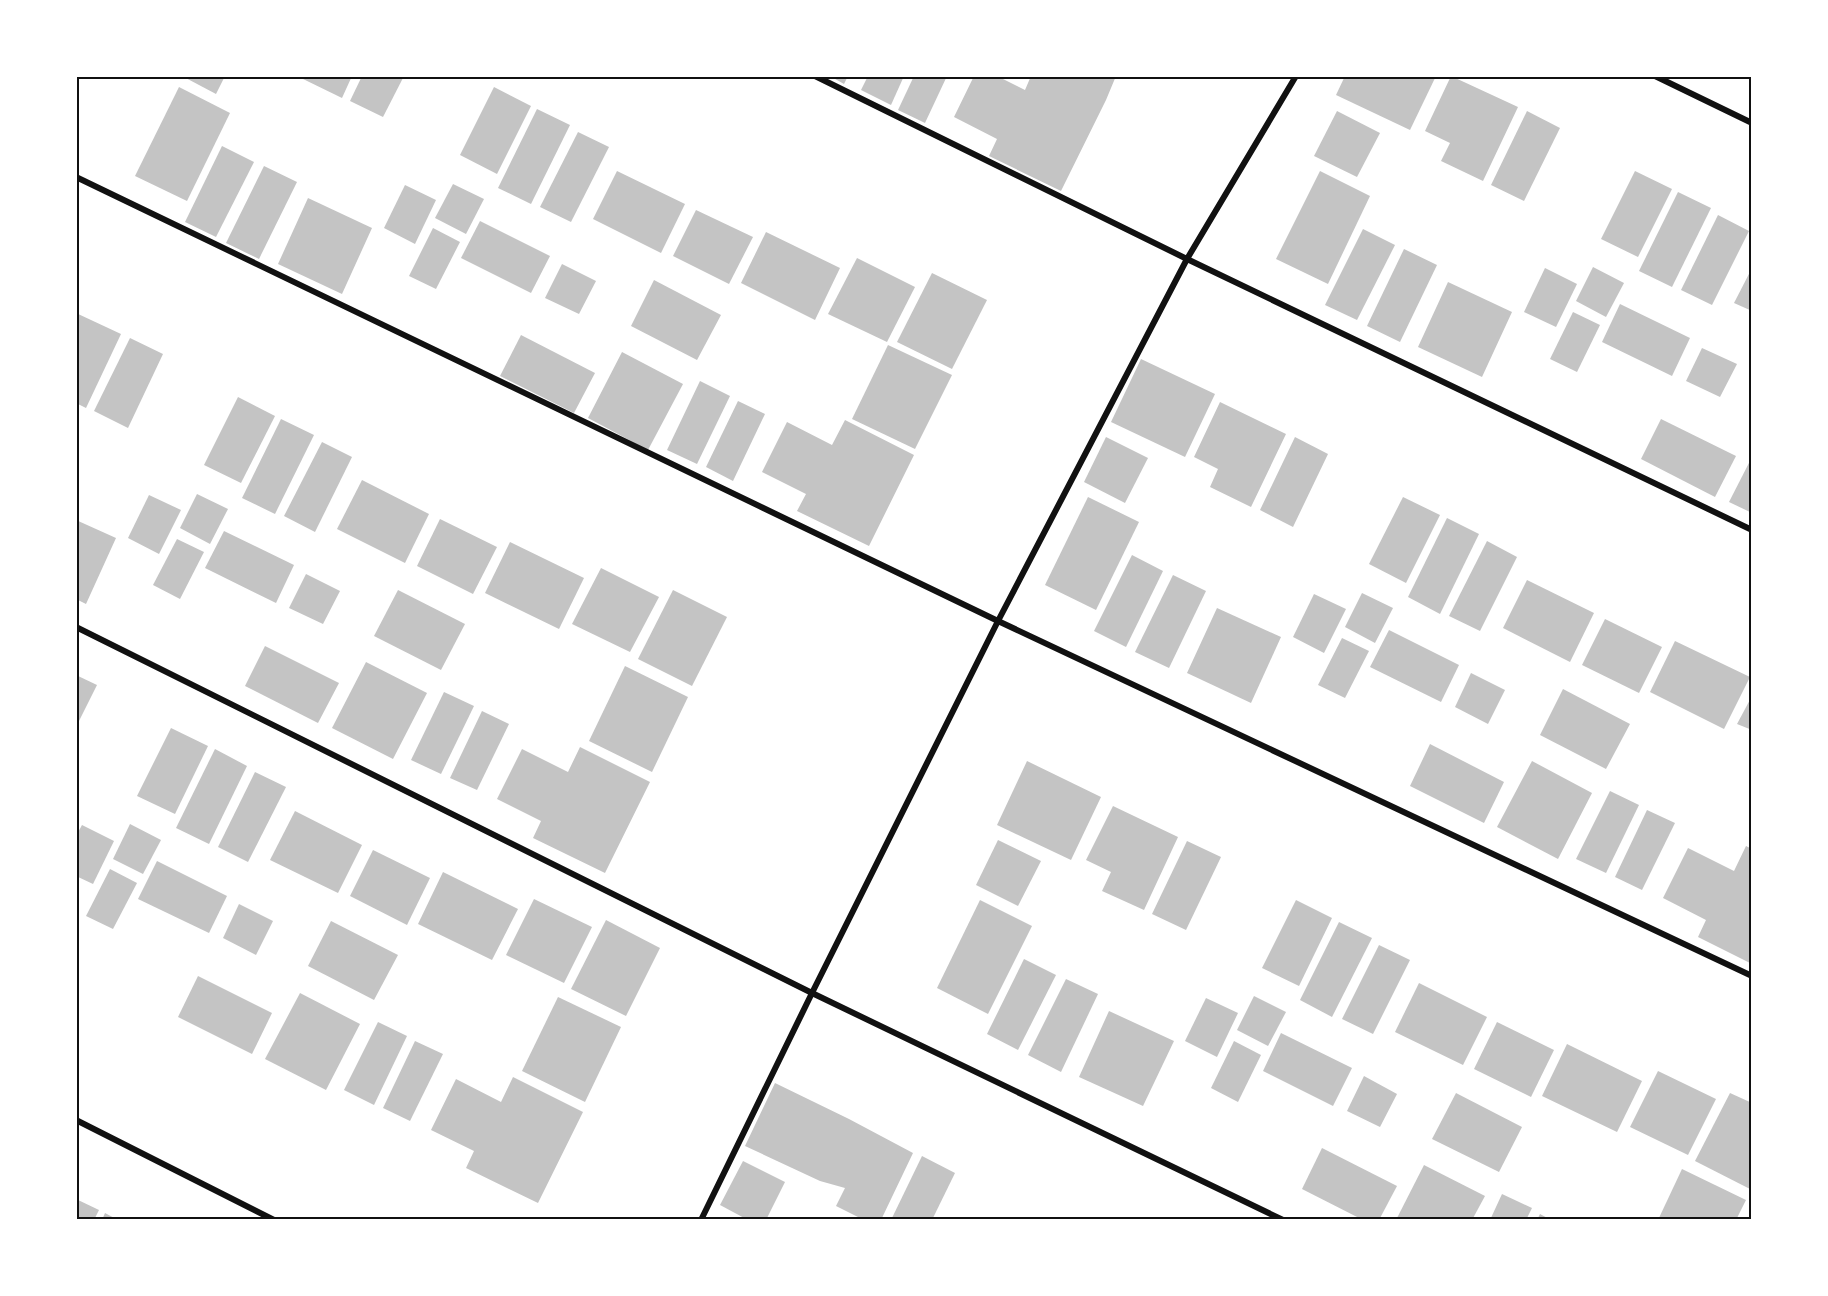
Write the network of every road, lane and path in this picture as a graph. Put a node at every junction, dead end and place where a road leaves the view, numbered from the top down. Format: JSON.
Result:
{"nodes":[{"id":1,"x":815,"y":76,"type":"edge"},
{"id":2,"x":1296,"y":76,"type":"edge"},
{"id":3,"x":1654,"y":76,"type":"edge"},
{"id":4,"x":1752,"y":123,"type":"edge"},
{"id":5,"x":76,"y":177,"type":"edge"},
{"id":6,"x":1187,"y":260,"type":"junction"},
{"id":7,"x":1752,"y":530,"type":"edge"},
{"id":8,"x":998,"y":621,"type":"junction"},
{"id":9,"x":76,"y":627,"type":"edge"},
{"id":10,"x":1752,"y":976,"type":"edge"},
{"id":11,"x":812,"y":993,"type":"junction"},
{"id":12,"x":76,"y":1120,"type":"edge"},
{"id":13,"x":274,"y":1220,"type":"edge"},
{"id":14,"x":702,"y":1220,"type":"edge"},
{"id":15,"x":1283,"y":1220,"type":"edge"}],
"edges":[{"from":1,"to":6,"type":"street"},
{"from":2,"to":6,"type":"street"},
{"from":3,"to":4,"type":"street"},
{"from":5,"to":8,"type":"street"},
{"from":6,"to":7,"type":"street"},
{"from":6,"to":8,"type":"street"},
{"from":8,"to":10,"type":"street"},
{"from":8,"to":11,"type":"street"},
{"from":9,"to":11,"type":"street"},
{"from":11,"to":14,"type":"street"},
{"from":11,"to":15,"type":"street"},
{"from":12,"to":13,"type":"street"}]}
